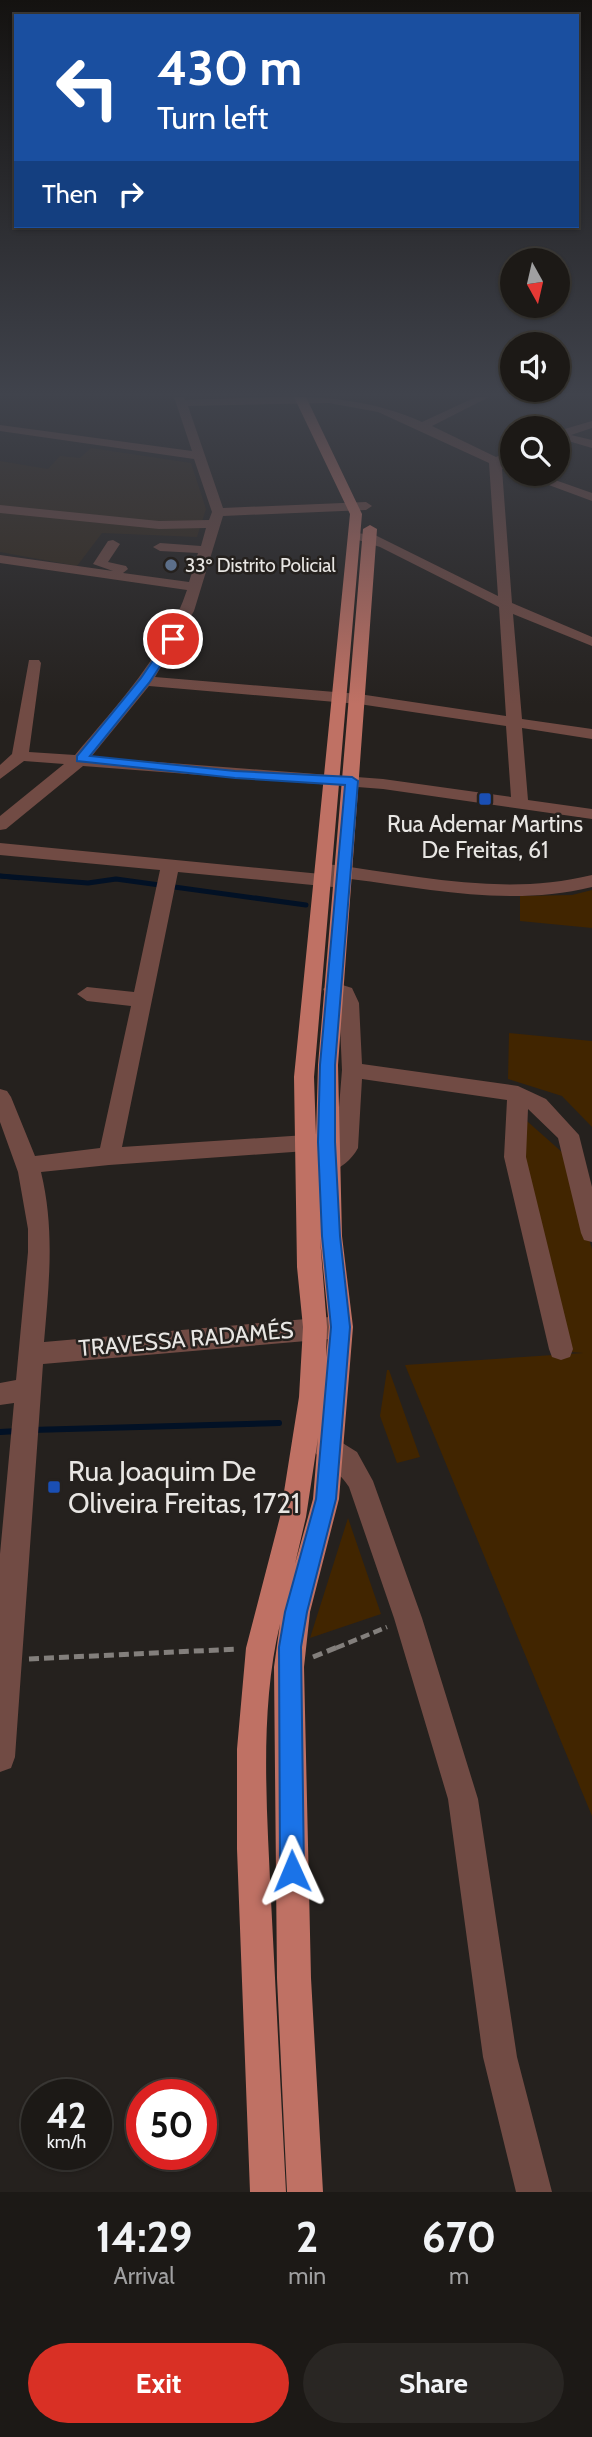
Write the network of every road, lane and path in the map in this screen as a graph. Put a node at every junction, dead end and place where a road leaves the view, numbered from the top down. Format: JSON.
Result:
{"nodes":[{"id":1,"x":211,"y":499,"type":"edge"},
{"id":2,"x":357,"y":499,"type":"edge"},
{"id":3,"x":498,"y":499,"type":"edge"},
{"id":4,"x":360,"y":506,"type":"junction"},
{"id":5,"x":0,"y":509,"type":"edge"},
{"id":6,"x":216,"y":518,"type":"junction"},
{"id":7,"x":363,"y":537,"type":"junction"},
{"id":8,"x":113,"y":544,"type":"dead end"},
{"id":9,"x":160,"y":547,"type":"dead end"},
{"id":10,"x":206,"y":550,"type":"junction"},
{"id":11,"x":0,"y":559,"type":"edge"},
{"id":12,"x":197,"y":583,"type":"junction"},
{"id":13,"x":505,"y":605,"type":"junction"},
{"id":14,"x":592,"y":642,"type":"edge"},
{"id":15,"x":34,"y":663,"type":"dead end"},
{"id":16,"x":145,"y":681,"type":"junction"},
{"id":17,"x":350,"y":699,"type":"junction"},
{"id":18,"x":514,"y":723,"type":"junction"},
{"id":19,"x":592,"y":734,"type":"edge"},
{"id":20,"x":20,"y":756,"type":"junction"},
{"id":21,"x":81,"y":759,"type":"junction"},
{"id":22,"x":0,"y":774,"type":"edge"},
{"id":23,"x":343,"y":781,"type":"junction"},
{"id":24,"x":520,"y":805,"type":"junction"},
{"id":25,"x":592,"y":814,"type":"edge"},
{"id":26,"x":0,"y":825,"type":"edge"},
{"id":27,"x":0,"y":849,"type":"edge"},
{"id":28,"x":169,"y":871,"type":"junction"},
{"id":29,"x":334,"y":876,"type":"junction"},
{"id":30,"x":592,"y":881,"type":"edge"},
{"id":31,"x":333,"y":989,"type":"junction"},
{"id":32,"x":87,"y":994,"type":"dead end"},
{"id":33,"x":142,"y":1000,"type":"junction"},
{"id":34,"x":352,"y":1070,"type":"junction"},
{"id":35,"x":518,"y":1094,"type":"junction"},
{"id":36,"x":0,"y":1097,"type":"edge"},
{"id":37,"x":320,"y":1150,"type":"junction"},
{"id":38,"x":109,"y":1156,"type":"junction"},
{"id":39,"x":30,"y":1165,"type":"junction"},
{"id":40,"x":592,"y":1233,"type":"edge"},
{"id":41,"x":315,"y":1327,"type":"junction"},
{"id":42,"x":341,"y":1327,"type":"junction"},
{"id":43,"x":561,"y":1349,"type":"dead end"},
{"id":44,"x":31,"y":1354,"type":"junction"},
{"id":45,"x":0,"y":1394,"type":"edge"},
{"id":46,"x":27,"y":1402,"type":"junction"},
{"id":47,"x":320,"y":1440,"type":"junction"},
{"id":48,"x":6,"y":1574,"type":"edge"},
{"id":49,"x":408,"y":1618,"type":"junction"},
{"id":50,"x":260,"y":1648,"type":"junction"},
{"id":51,"x":9,"y":1660,"type":"junction"},
{"id":52,"x":289,"y":1667,"type":"junction"},
{"id":53,"x":0,"y":1758,"type":"edge"},
{"id":54,"x":268,"y":2192,"type":"edge"},
{"id":55,"x":305,"y":2192,"type":"edge"},
{"id":56,"x":534,"y":2192,"type":"edge"}],
"edges":[{"from":1,"to":6,"type":"street"},
{"from":2,"to":4,"type":"main road"},
{"from":3,"to":13,"type":"street"},
{"from":4,"to":6,"type":"street"},
{"from":4,"to":7,"type":"main road"},
{"from":5,"to":6,"type":"street"},
{"from":6,"to":10,"type":"street"},
{"from":7,"to":13,"type":"street"},
{"from":7,"to":17,"type":"main road"},
{"from":8,"to":12,"type":"street"},
{"from":9,"to":10,"type":"street"},
{"from":10,"to":12,"type":"street"},
{"from":11,"to":12,"type":"street"},
{"from":12,"to":16,"type":"street"},
{"from":13,"to":14,"type":"street"},
{"from":13,"to":18,"type":"street"},
{"from":15,"to":20,"type":"street"},
{"from":16,"to":17,"type":"street"},
{"from":16,"to":21,"type":"street"},
{"from":17,"to":18,"type":"street"},
{"from":17,"to":23,"type":"main road"},
{"from":18,"to":19,"type":"street"},
{"from":18,"to":24,"type":"street"},
{"from":20,"to":21,"type":"street"},
{"from":20,"to":22,"type":"street"},
{"from":21,"to":23,"type":"street"},
{"from":21,"to":26,"type":"street"},
{"from":23,"to":24,"type":"street"},
{"from":23,"to":29,"type":"main road"},
{"from":24,"to":25,"type":"street"},
{"from":27,"to":28,"type":"street"},
{"from":28,"to":29,"type":"street"},
{"from":28,"to":33,"type":"street"},
{"from":29,"to":30,"type":"street"},
{"from":29,"to":31,"type":"main road"},
{"from":29,"to":37,"type":"main road"},
{"from":31,"to":34,"type":"street"},
{"from":31,"to":37,"type":"main road"},
{"from":32,"to":33,"type":"street"},
{"from":33,"to":38,"type":"street"},
{"from":34,"to":35,"type":"street"},
{"from":34,"to":37,"type":"street"},
{"from":35,"to":40,"type":"street"},
{"from":35,"to":43,"type":"street"},
{"from":36,"to":39,"type":"street"},
{"from":37,"to":38,"type":"street"},
{"from":37,"to":41,"type":"main road"},
{"from":37,"to":42,"type":"main road"},
{"from":38,"to":39,"type":"street"},
{"from":39,"to":44,"type":"street"},
{"from":41,"to":42,"type":"street","name":"TRAVESSA RADAMÉS"},
{"from":41,"to":44,"type":"street","name":"TRAVESSA RADAMÉS"},
{"from":41,"to":47,"type":"main road"},
{"from":42,"to":47,"type":"main road"},
{"from":44,"to":46,"type":"street"},
{"from":45,"to":46,"type":"street"},
{"from":46,"to":48,"type":"street"},
{"from":47,"to":49,"type":"street"},
{"from":47,"to":50,"type":"main road"},
{"from":47,"to":52,"type":"main road"},
{"from":48,"to":51,"type":"street"},
{"from":49,"to":52,"type":"path"},
{"from":49,"to":56,"type":"street"},
{"from":50,"to":51,"type":"path"},
{"from":50,"to":54,"type":"main road"},
{"from":51,"to":53,"type":"street"},
{"from":52,"to":55,"type":"main road"}]}
